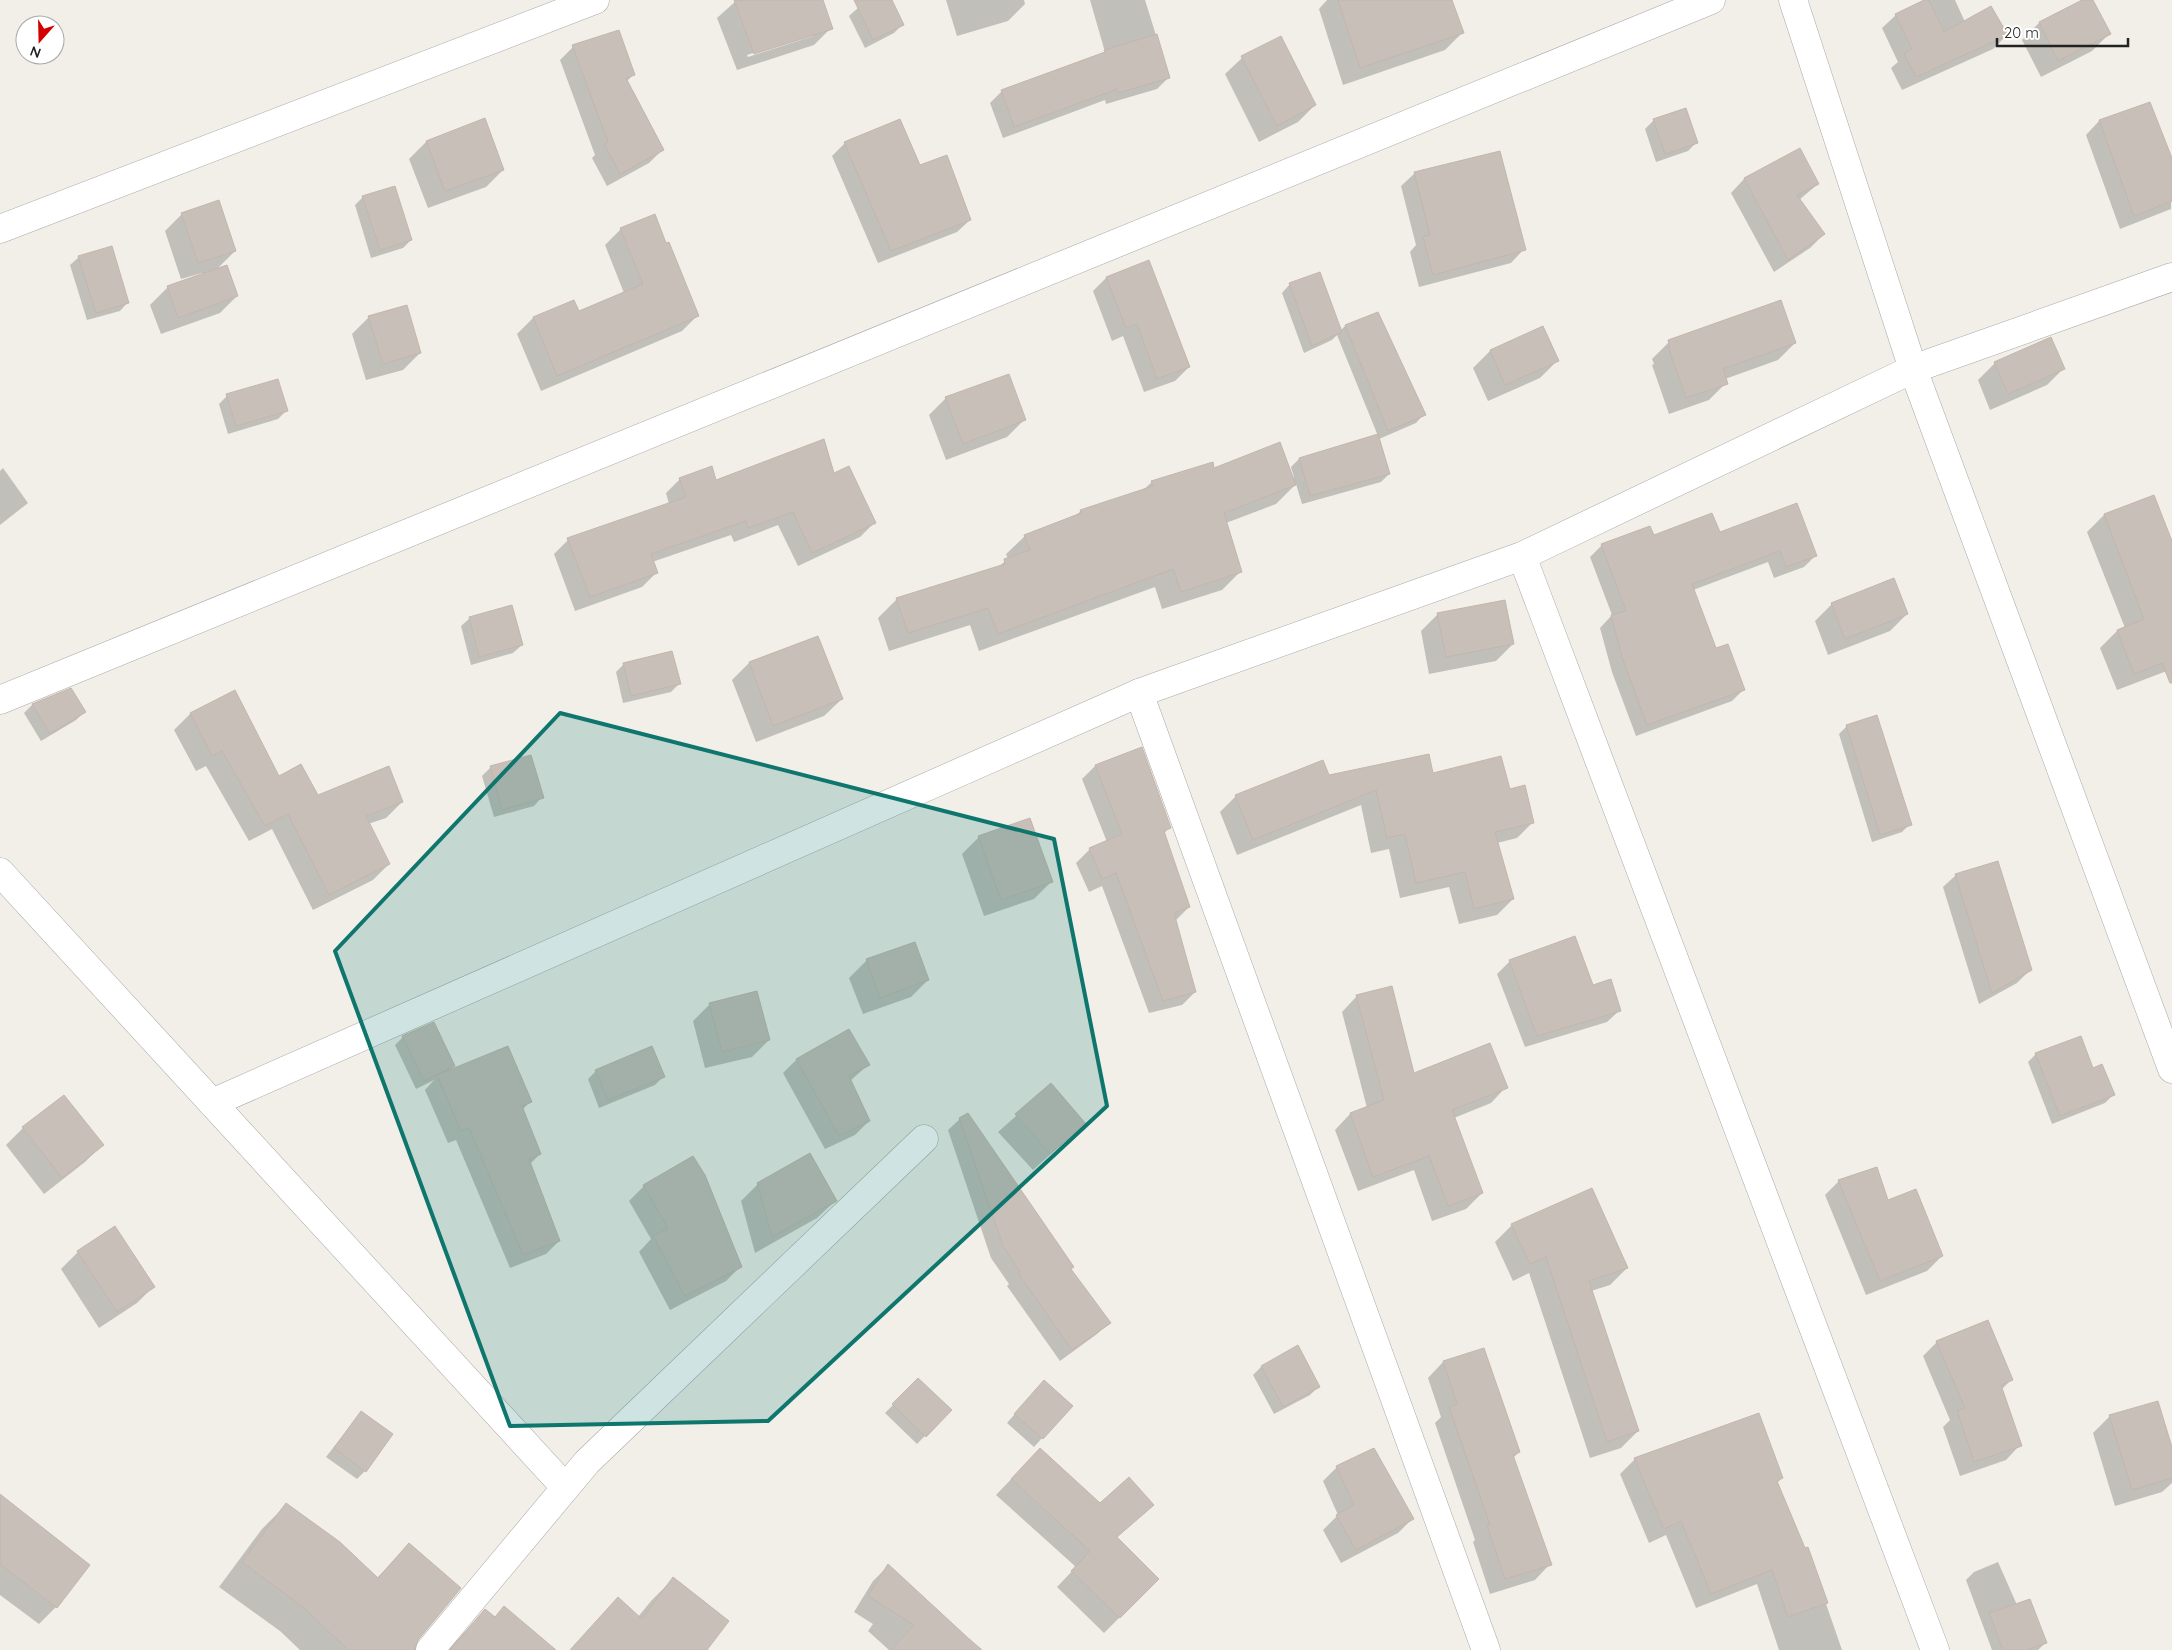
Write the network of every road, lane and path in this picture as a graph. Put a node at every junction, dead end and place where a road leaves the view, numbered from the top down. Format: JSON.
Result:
{"nodes":[{"id":1,"x":595,"y":0,"type":"edge"},
{"id":2,"x":1711,"y":0,"type":"edge"},
{"id":3,"x":1793,"y":0,"type":"edge"},
{"id":4,"x":0,"y":229,"type":"edge"},
{"id":5,"x":2172,"y":277,"type":"edge"},
{"id":6,"x":1913,"y":369,"type":"junction"},
{"id":7,"x":1522,"y":556,"type":"junction"},
{"id":8,"x":1139,"y":694,"type":"junction"},
{"id":9,"x":0,"y":700,"type":"edge"},
{"id":10,"x":0,"y":872,"type":"edge"},
{"id":11,"x":2172,"y":1069,"type":"edge"},
{"id":12,"x":212,"y":1103,"type":"junction"},
{"id":13,"x":924,"y":1139,"type":"dead end"},
{"id":14,"x":564,"y":1487,"type":"junction"},
{"id":15,"x":430,"y":1650,"type":"edge"},
{"id":16,"x":1486,"y":1650,"type":"edge"},
{"id":17,"x":1935,"y":1650,"type":"edge"}],
"edges":[{"from":1,"to":4,"type":"street"},
{"from":2,"to":9,"type":"street"},
{"from":3,"to":6,"type":"street"},
{"from":5,"to":6,"type":"street"},
{"from":6,"to":7,"type":"street"},
{"from":6,"to":11,"type":"street"},
{"from":7,"to":8,"type":"street"},
{"from":7,"to":17,"type":"street"},
{"from":8,"to":12,"type":"street"},
{"from":8,"to":16,"type":"street"},
{"from":10,"to":12,"type":"street"},
{"from":12,"to":14,"type":"street"},
{"from":13,"to":14,"type":"street"},
{"from":14,"to":15,"type":"street"}]}
